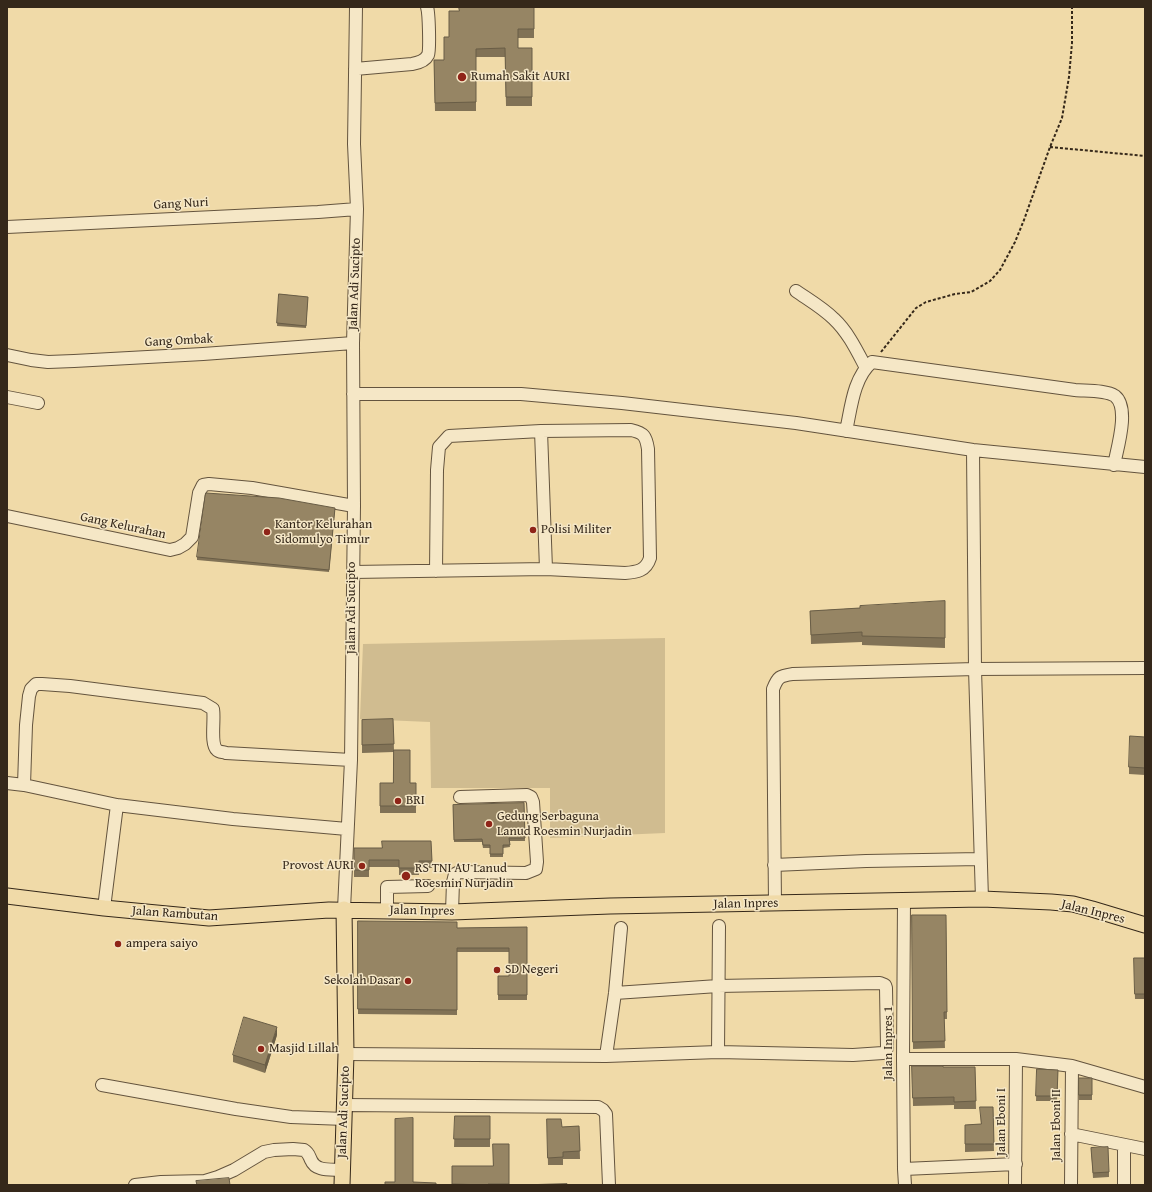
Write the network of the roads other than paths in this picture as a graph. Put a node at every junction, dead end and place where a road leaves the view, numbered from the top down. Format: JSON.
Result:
{"nodes":[{"id":1,"x":356,"y":7,"type":"edge"},
{"id":2,"x":427,"y":7,"type":"edge"},
{"id":3,"x":355,"y":69,"type":"junction"},
{"id":4,"x":357,"y":209,"type":"junction"},
{"id":5,"x":7,"y":227,"type":"edge"},
{"id":6,"x":796,"y":291,"type":"dead end"},
{"id":7,"x":353,"y":344,"type":"junction"},
{"id":8,"x":7,"y":355,"type":"edge"},
{"id":9,"x":869,"y":365,"type":"junction"},
{"id":10,"x":353,"y":394,"type":"junction"},
{"id":11,"x":7,"y":397,"type":"edge"},
{"id":12,"x":38,"y":403,"type":"dead end"},
{"id":13,"x":541,"y":431,"type":"junction"},
{"id":14,"x":846,"y":431,"type":"junction"},
{"id":15,"x":973,"y":450,"type":"junction"},
{"id":16,"x":1114,"y":465,"type":"junction"},
{"id":17,"x":1145,"y":467,"type":"edge"},
{"id":18,"x":354,"y":506,"type":"junction"},
{"id":19,"x":7,"y":516,"type":"edge"},
{"id":20,"x":546,"y":569,"type":"junction"},
{"id":21,"x":436,"y":571,"type":"junction"},
{"id":22,"x":353,"y":572,"type":"junction"},
{"id":23,"x":1145,"y":668,"type":"edge"},
{"id":24,"x":976,"y":669,"type":"junction"},
{"id":25,"x":351,"y":760,"type":"junction"},
{"id":26,"x":7,"y":783,"type":"edge"},
{"id":27,"x":24,"y":785,"type":"junction"},
{"id":28,"x":460,"y":797,"type":"dead end"},
{"id":29,"x":117,"y":805,"type":"junction"},
{"id":30,"x":347,"y":829,"type":"junction"},
{"id":31,"x":980,"y":859,"type":"junction"},
{"id":32,"x":774,"y":865,"type":"junction"},
{"id":33,"x":428,"y":886,"type":"dead end"},
{"id":34,"x":7,"y":896,"type":"edge"},
{"id":35,"x":982,"y":899,"type":"junction"},
{"id":36,"x":904,"y":900,"type":"junction"},
{"id":37,"x":775,"y":904,"type":"junction"},
{"id":38,"x":104,"y":908,"type":"junction"},
{"id":39,"x":344,"y":909,"type":"junction"},
{"id":40,"x":387,"y":910,"type":"junction"},
{"id":41,"x":452,"y":912,"type":"junction"},
{"id":42,"x":719,"y":926,"type":"dead end"},
{"id":43,"x":1145,"y":926,"type":"edge"},
{"id":44,"x":621,"y":928,"type":"dead end"},
{"id":45,"x":718,"y":986,"type":"junction"},
{"id":46,"x":615,"y":993,"type":"junction"},
{"id":47,"x":718,"y":1052,"type":"junction"},
{"id":48,"x":346,"y":1054,"type":"junction"},
{"id":49,"x":606,"y":1056,"type":"junction"},
{"id":50,"x":902,"y":1059,"type":"junction"},
{"id":51,"x":1016,"y":1059,"type":"junction"},
{"id":52,"x":1072,"y":1066,"type":"junction"},
{"id":53,"x":102,"y":1085,"type":"dead end"},
{"id":54,"x":1145,"y":1086,"type":"edge"},
{"id":55,"x":345,"y":1112,"type":"junction"},
{"id":56,"x":1071,"y":1134,"type":"junction"},
{"id":57,"x":1124,"y":1145,"type":"junction"},
{"id":58,"x":1145,"y":1149,"type":"edge"},
{"id":59,"x":1016,"y":1164,"type":"junction"},
{"id":60,"x":342,"y":1170,"type":"junction"},
{"id":61,"x":904,"y":1170,"type":"junction"},
{"id":62,"x":135,"y":1185,"type":"edge"},
{"id":63,"x":342,"y":1185,"type":"edge"},
{"id":64,"x":609,"y":1185,"type":"edge"},
{"id":65,"x":905,"y":1185,"type":"edge"},
{"id":66,"x":1015,"y":1185,"type":"edge"},
{"id":67,"x":1071,"y":1185,"type":"edge"},
{"id":68,"x":1124,"y":1185,"type":"edge"}],
"edges":[{"from":1,"to":3,"type":"street","name":"Jalan Adi Sucipto"},
{"from":2,"to":3,"type":"street"},
{"from":3,"to":4,"type":"street","name":"Jalan Adi Sucipto"},
{"from":4,"to":5,"type":"street","name":"Gang Nuri"},
{"from":4,"to":7,"type":"street","name":"Jalan Adi Sucipto"},
{"from":6,"to":9,"type":"street"},
{"from":7,"to":8,"type":"street","name":"Gang Ombak"},
{"from":7,"to":10,"type":"street","name":"Jalan Adi Sucipto"},
{"from":9,"to":14,"type":"street"},
{"from":9,"to":16,"type":"street"},
{"from":10,"to":14,"type":"street"},
{"from":10,"to":18,"type":"street","name":"Jalan Adi Sucipto"},
{"from":11,"to":12,"type":"street"},
{"from":13,"to":20,"type":"street"},
{"from":13,"to":20,"type":"street"},
{"from":13,"to":21,"type":"street"},
{"from":14,"to":15,"type":"street"},
{"from":15,"to":16,"type":"street"},
{"from":15,"to":24,"type":"street"},
{"from":16,"to":17,"type":"street"},
{"from":18,"to":19,"type":"street","name":"Gang Kelurahan"},
{"from":18,"to":22,"type":"street","name":"Jalan Adi Sucipto"},
{"from":20,"to":21,"type":"street"},
{"from":21,"to":22,"type":"street"},
{"from":22,"to":25,"type":"street","name":"Jalan Adi Sucipto"},
{"from":23,"to":24,"type":"street"},
{"from":24,"to":31,"type":"street"},
{"from":24,"to":32,"type":"street"},
{"from":25,"to":27,"type":"street"},
{"from":25,"to":30,"type":"street","name":"Jalan Adi Sucipto"},
{"from":26,"to":27,"type":"street"},
{"from":27,"to":29,"type":"street"},
{"from":28,"to":41,"type":"street"},
{"from":29,"to":30,"type":"street"},
{"from":29,"to":38,"type":"street"},
{"from":30,"to":39,"type":"street","name":"Jalan Adi Sucipto"},
{"from":31,"to":32,"type":"street"},
{"from":31,"to":35,"type":"street"},
{"from":32,"to":37,"type":"street"},
{"from":33,"to":40,"type":"street"},
{"from":34,"to":38,"type":"main road","name":"Jalan Rambutan"},
{"from":35,"to":36,"type":"main road","name":"Jalan Inpres"},
{"from":35,"to":43,"type":"main road","name":"Jalan Inpres"},
{"from":36,"to":37,"type":"main road","name":"Jalan Inpres"},
{"from":36,"to":50,"type":"street","name":"Jalan Inpres 1"},
{"from":37,"to":41,"type":"main road","name":"Jalan Inpres"},
{"from":38,"to":39,"type":"main road","name":"Jalan Rambutan"},
{"from":39,"to":40,"type":"main road","name":"Jalan Inpres"},
{"from":39,"to":48,"type":"main road","name":"Jalan Adi Sucipto"},
{"from":40,"to":41,"type":"main road","name":"Jalan Inpres"},
{"from":42,"to":45,"type":"street"},
{"from":44,"to":46,"type":"street"},
{"from":45,"to":46,"type":"street"},
{"from":45,"to":47,"type":"street"},
{"from":45,"to":47,"type":"street"},
{"from":46,"to":49,"type":"street"},
{"from":47,"to":49,"type":"street"},
{"from":48,"to":49,"type":"street"},
{"from":48,"to":55,"type":"main road","name":"Jalan Adi Sucipto"},
{"from":50,"to":51,"type":"street"},
{"from":50,"to":61,"type":"street","name":"Jalan Inpres 1"},
{"from":51,"to":52,"type":"street"},
{"from":51,"to":59,"type":"street","name":"Jalan Eboni I"},
{"from":52,"to":54,"type":"street"},
{"from":52,"to":56,"type":"street","name":"Jalan Eboni II"},
{"from":53,"to":55,"type":"street"},
{"from":55,"to":60,"type":"main road","name":"Jalan Adi Sucipto"},
{"from":55,"to":64,"type":"street"},
{"from":56,"to":57,"type":"street"},
{"from":56,"to":67,"type":"street","name":"Jalan Eboni II"},
{"from":57,"to":58,"type":"street"},
{"from":57,"to":68,"type":"street"},
{"from":59,"to":61,"type":"street"},
{"from":59,"to":66,"type":"street","name":"Jalan Eboni I"},
{"from":60,"to":62,"type":"street"},
{"from":60,"to":63,"type":"main road","name":"Jalan Adi Sucipto"},
{"from":61,"to":65,"type":"street","name":"Jalan Inpres 1"}]}
